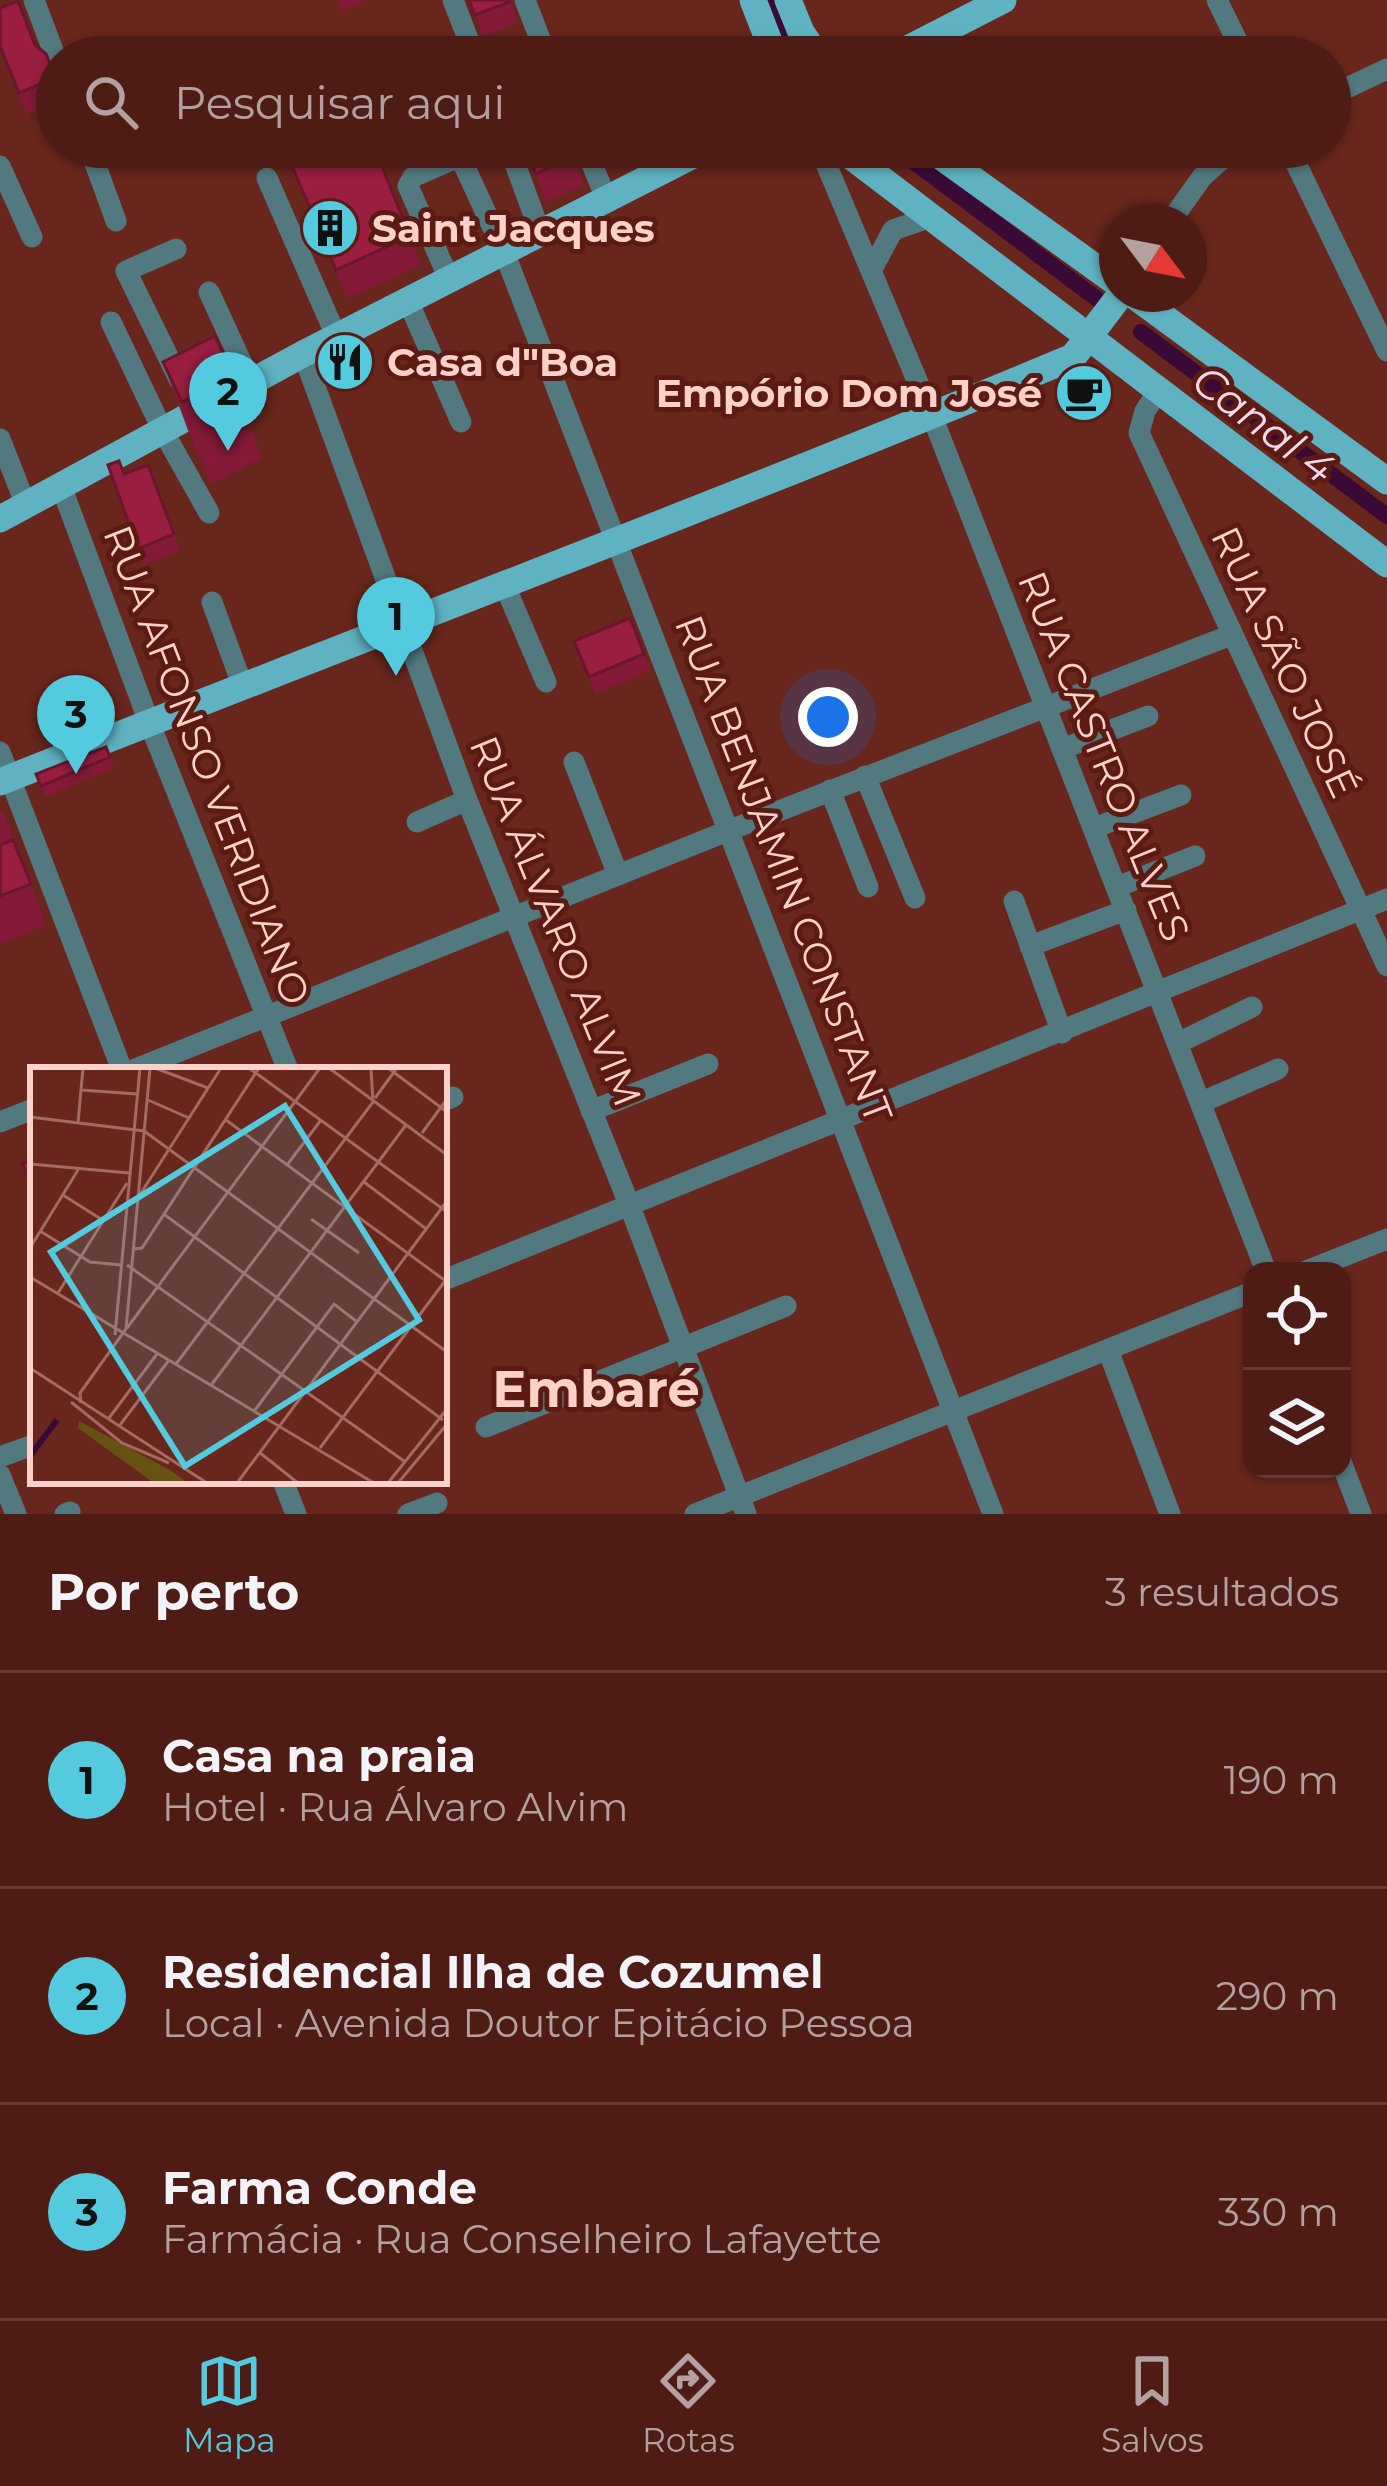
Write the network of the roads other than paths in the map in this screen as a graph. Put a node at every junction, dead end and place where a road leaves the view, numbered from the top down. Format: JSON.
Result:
{"nodes":[{"id":1,"x":34,"y":0,"type":"edge"},
{"id":2,"x":452,"y":0,"type":"edge"},
{"id":3,"x":525,"y":0,"type":"edge"},
{"id":4,"x":753,"y":0,"type":"edge"},
{"id":5,"x":788,"y":0,"type":"edge"},
{"id":6,"x":1003,"y":0,"type":"edge"},
{"id":7,"x":1217,"y":0,"type":"edge"},
{"id":8,"x":48,"y":36,"type":"edge"},
{"id":9,"x":467,"y":36,"type":"edge"},
{"id":10,"x":540,"y":36,"type":"edge"},
{"id":11,"x":767,"y":36,"type":"edge"},
{"id":12,"x":804,"y":36,"type":"edge"},
{"id":13,"x":938,"y":36,"type":"edge"},
{"id":14,"x":1235,"y":36,"type":"edge"},
{"id":15,"x":1387,"y":69,"type":"edge"},
{"id":16,"x":1351,"y":86,"type":"edge"},
{"id":17,"x":0,"y":166,"type":"edge"},
{"id":18,"x":96,"y":168,"type":"edge"},
{"id":19,"x":433,"y":168,"type":"edge"},
{"id":20,"x":465,"y":168,"type":"edge"},
{"id":21,"x":517,"y":168,"type":"edge"},
{"id":22,"x":593,"y":168,"type":"edge"},
{"id":23,"x":667,"y":168,"type":"edge"},
{"id":24,"x":828,"y":168,"type":"edge"},
{"id":25,"x":865,"y":168,"type":"edge"},
{"id":26,"x":958,"y":168,"type":"edge"},
{"id":27,"x":1212,"y":168,"type":"edge"},
{"id":28,"x":1299,"y":168,"type":"edge"},
{"id":29,"x":267,"y":178,"type":"dead end"},
{"id":30,"x":606,"y":198,"type":"junction"},
{"id":31,"x":1183,"y":204,"type":"edge"},
{"id":32,"x":928,"y":218,"type":"junction"},
{"id":33,"x":116,"y":221,"type":"dead end"},
{"id":34,"x":540,"y":232,"type":"junction"},
{"id":35,"x":32,"y":237,"type":"dead end"},
{"id":36,"x":176,"y":249,"type":"dead end"},
{"id":37,"x":504,"y":252,"type":"junction"},
{"id":38,"x":872,"y":268,"type":"junction"},
{"id":39,"x":1099,"y":276,"type":"edge"},
{"id":40,"x":450,"y":281,"type":"junction"},
{"id":41,"x":209,"y":292,"type":"dead end"},
{"id":42,"x":408,"y":301,"type":"junction"},
{"id":43,"x":1107,"y":312,"type":"edge"},
{"id":44,"x":1148,"y":312,"type":"edge"},
{"id":45,"x":111,"y":322,"type":"dead end"},
{"id":46,"x":1093,"y":332,"type":"junction"},
{"id":47,"x":337,"y":338,"type":"junction"},
{"id":48,"x":1384,"y":338,"type":"edge"},
{"id":49,"x":303,"y":354,"type":"junction"},
{"id":50,"x":250,"y":383,"type":"junction"},
{"id":51,"x":1159,"y":390,"type":"junction"},
{"id":52,"x":196,"y":414,"type":"junction"},
{"id":53,"x":932,"y":416,"type":"junction"},
{"id":54,"x":461,"y":422,"type":"dead end"},
{"id":55,"x":163,"y":431,"type":"junction"},
{"id":56,"x":0,"y":439,"type":"edge"},
{"id":57,"x":1387,"y":481,"type":"edge"},
{"id":58,"x":61,"y":486,"type":"junction"},
{"id":59,"x":26,"y":506,"type":"junction"},
{"id":60,"x":208,"y":513,"type":"dead end"},
{"id":61,"x":0,"y":519,"type":"edge"},
{"id":62,"x":617,"y":540,"type":"junction"},
{"id":63,"x":1387,"y":564,"type":"edge"},
{"id":64,"x":505,"y":586,"type":"junction"},
{"id":65,"x":212,"y":602,"type":"dead end"},
{"id":66,"x":400,"y":622,"type":"junction"},
{"id":67,"x":1231,"y":635,"type":"junction"},
{"id":68,"x":546,"y":682,"type":"dead end"},
{"id":69,"x":243,"y":687,"type":"junction"},
{"id":70,"x":1045,"y":705,"type":"junction"},
{"id":71,"x":1148,"y":716,"type":"dead end"},
{"id":72,"x":149,"y":722,"type":"junction"},
{"id":73,"x":1062,"y":749,"type":"junction"},
{"id":74,"x":574,"y":762,"type":"dead end"},
{"id":75,"x":4,"y":771,"type":"edge"},
{"id":76,"x":866,"y":776,"type":"junction"},
{"id":77,"x":830,"y":790,"type":"junction"},
{"id":78,"x":1181,"y":794,"type":"dead end"},
{"id":79,"x":467,"y":800,"type":"junction"},
{"id":80,"x":417,"y":822,"type":"dead end"},
{"id":81,"x":1094,"y":828,"type":"junction"},
{"id":82,"x":730,"y":830,"type":"junction"},
{"id":83,"x":1195,"y":856,"type":"dead end"},
{"id":84,"x":618,"y":875,"type":"junction"},
{"id":85,"x":868,"y":887,"type":"dead end"},
{"id":86,"x":1117,"y":887,"type":"junction"},
{"id":87,"x":915,"y":898,"type":"dead end"},
{"id":88,"x":1387,"y":899,"type":"edge"},
{"id":89,"x":1014,"y":902,"type":"dead end"},
{"id":90,"x":1126,"y":910,"type":"junction"},
{"id":91,"x":1361,"y":910,"type":"junction"},
{"id":92,"x":514,"y":918,"type":"junction"},
{"id":93,"x":1030,"y":946,"type":"junction"},
{"id":94,"x":1387,"y":966,"type":"edge"},
{"id":95,"x":1160,"y":994,"type":"junction"},
{"id":96,"x":1252,"y":1007,"type":"dead end"},
{"id":97,"x":266,"y":1016,"type":"junction"},
{"id":98,"x":1062,"y":1033,"type":"junction"},
{"id":99,"x":1178,"y":1043,"type":"junction"},
{"id":100,"x":708,"y":1064,"type":"dead end"},
{"id":101,"x":121,"y":1067,"type":"edge"},
{"id":102,"x":140,"y":1067,"type":"edge"},
{"id":103,"x":287,"y":1067,"type":"edge"},
{"id":104,"x":1279,"y":1069,"type":"dead end"},
{"id":105,"x":1202,"y":1102,"type":"junction"},
{"id":106,"x":30,"y":1110,"type":"edge"},
{"id":107,"x":592,"y":1111,"type":"junction"},
{"id":108,"x":843,"y":1120,"type":"junction"},
{"id":109,"x":0,"y":1122,"type":"edge"},
{"id":110,"x":629,"y":1204,"type":"junction"},
{"id":111,"x":1387,"y":1239,"type":"edge"},
{"id":112,"x":1263,"y":1262,"type":"edge"},
{"id":113,"x":1329,"y":1262,"type":"edge"},
{"id":114,"x":447,"y":1279,"type":"edge"},
{"id":115,"x":1243,"y":1296,"type":"edge"},
{"id":116,"x":785,"y":1306,"type":"dead end"},
{"id":117,"x":683,"y":1348,"type":"junction"},
{"id":118,"x":1108,"y":1350,"type":"junction"},
{"id":119,"x":953,"y":1412,"type":"junction"},
{"id":120,"x":486,"y":1427,"type":"dead end"},
{"id":121,"x":30,"y":1446,"type":"edge"},
{"id":122,"x":0,"y":1457,"type":"edge"},
{"id":123,"x":0,"y":1475,"type":"edge"},
{"id":124,"x":1347,"y":1478,"type":"edge"},
{"id":125,"x":437,"y":1503,"type":"dead end"},
{"id":126,"x":743,"y":1505,"type":"edge"},
{"id":127,"x":16,"y":1514,"type":"edge"},
{"id":128,"x":408,"y":1514,"type":"edge"},
{"id":129,"x":694,"y":1514,"type":"edge"},
{"id":130,"x":993,"y":1514,"type":"edge"},
{"id":131,"x":1170,"y":1514,"type":"edge"},
{"id":132,"x":1361,"y":1514,"type":"edge"}],
"edges":[{"from":1,"to":8,"type":"street"},
{"from":2,"to":9,"type":"street"},
{"from":3,"to":10,"type":"street"},
{"from":4,"to":11,"type":"main road"},
{"from":5,"to":12,"type":"main road"},
{"from":6,"to":13,"type":"main road"},
{"from":7,"to":14,"type":"street"},
{"from":15,"to":16,"type":"street"},
{"from":17,"to":35,"type":"street"},
{"from":18,"to":33,"type":"street"},
{"from":19,"to":40,"type":"street","name":"RUA BENJAMIN CONSTANT"},
{"from":20,"to":37,"type":"street","name":"RUA BENJAMIN CONSTANT"},
{"from":21,"to":34,"type":"street"},
{"from":22,"to":30,"type":"street"},
{"from":23,"to":30,"type":"main road"},
{"from":24,"to":38,"type":"street","name":"RUA CASTRO ALVES"},
{"from":25,"to":32,"type":"main road"},
{"from":26,"to":39,"type":"main road"},
{"from":27,"to":31,"type":"street"},
{"from":28,"to":48,"type":"street"},
{"from":29,"to":47,"type":"street"},
{"from":30,"to":34,"type":"main road"},
{"from":32,"to":38,"type":"street"},
{"from":32,"to":46,"type":"main road"},
{"from":34,"to":37,"type":"main road"},
{"from":36,"to":52,"type":"street"},
{"from":37,"to":40,"type":"main road"},
{"from":37,"to":62,"type":"street","name":"RUA BENJAMIN CONSTANT"},
{"from":38,"to":53,"type":"street","name":"RUA CASTRO ALVES"},
{"from":40,"to":42,"type":"main road"},
{"from":41,"to":50,"type":"street"},
{"from":42,"to":47,"type":"main road"},
{"from":42,"to":54,"type":"street"},
{"from":43,"to":46,"type":"main road"},
{"from":44,"to":57,"type":"main road"},
{"from":45,"to":55,"type":"street"},
{"from":46,"to":51,"type":"main road"},
{"from":46,"to":53,"type":"main road"},
{"from":47,"to":49,"type":"main road"},
{"from":49,"to":50,"type":"main road"},
{"from":49,"to":66,"type":"street","name":"RUA ÁLVARO ALVIM"},
{"from":50,"to":52,"type":"main road"},
{"from":51,"to":63,"type":"main road"},
{"from":51,"to":67,"type":"street","name":"RUA SÃO JOSÉ"},
{"from":52,"to":55,"type":"main road"},
{"from":53,"to":62,"type":"main road"},
{"from":53,"to":70,"type":"street","name":"RUA CASTRO ALVES"},
{"from":55,"to":58,"type":"main road"},
{"from":55,"to":60,"type":"street"},
{"from":56,"to":59,"type":"street"},
{"from":58,"to":59,"type":"main road"},
{"from":58,"to":72,"type":"street","name":"RUA AFONSO VERIDIANO"},
{"from":59,"to":61,"type":"main road"},
{"from":62,"to":64,"type":"main road"},
{"from":62,"to":82,"type":"street","name":"RUA BENJAMIN CONSTANT"},
{"from":64,"to":66,"type":"main road"},
{"from":64,"to":68,"type":"street"},
{"from":65,"to":69,"type":"street"},
{"from":66,"to":69,"type":"main road"},
{"from":66,"to":79,"type":"street","name":"RUA ÁLVARO ALVIM"},
{"from":67,"to":70,"type":"street"},
{"from":67,"to":91,"type":"street","name":"RUA SÃO JOSÉ"},
{"from":69,"to":72,"type":"main road"},
{"from":70,"to":73,"type":"street","name":"RUA CASTRO ALVES"},
{"from":70,"to":76,"type":"street"},
{"from":71,"to":73,"type":"street"},
{"from":72,"to":75,"type":"main road"},
{"from":72,"to":97,"type":"street","name":"RUA AFONSO VERIDIANO"},
{"from":73,"to":81,"type":"street","name":"RUA CASTRO ALVES"},
{"from":74,"to":84,"type":"street"},
{"from":75,"to":101,"type":"street"},
{"from":76,"to":77,"type":"street"},
{"from":76,"to":87,"type":"street"},
{"from":77,"to":82,"type":"street"},
{"from":77,"to":85,"type":"street"},
{"from":78,"to":81,"type":"street"},
{"from":79,"to":80,"type":"street"},
{"from":79,"to":92,"type":"street","name":"RUA ÁLVARO ALVIM"},
{"from":81,"to":86,"type":"street","name":"RUA CASTRO ALVES"},
{"from":82,"to":84,"type":"street"},
{"from":82,"to":108,"type":"street","name":"RUA BENJAMIN CONSTANT"},
{"from":83,"to":86,"type":"street"},
{"from":84,"to":92,"type":"street"},
{"from":86,"to":90,"type":"street","name":"RUA CASTRO ALVES"},
{"from":88,"to":91,"type":"street"},
{"from":89,"to":93,"type":"street"},
{"from":90,"to":93,"type":"street"},
{"from":90,"to":95,"type":"street","name":"RUA CASTRO ALVES"},
{"from":91,"to":94,"type":"street","name":"RUA SÃO JOSÉ"},
{"from":91,"to":95,"type":"street"},
{"from":92,"to":97,"type":"street"},
{"from":92,"to":107,"type":"street","name":"RUA ÁLVARO ALVIM"},
{"from":93,"to":98,"type":"street"},
{"from":95,"to":98,"type":"street"},
{"from":95,"to":99,"type":"street","name":"RUA CASTRO ALVES"},
{"from":96,"to":99,"type":"street"},
{"from":97,"to":102,"type":"street"},
{"from":97,"to":103,"type":"street","name":"RUA AFONSO VERIDIANO"},
{"from":98,"to":108,"type":"street"},
{"from":99,"to":105,"type":"street","name":"RUA CASTRO ALVES"},
{"from":100,"to":107,"type":"street"},
{"from":104,"to":105,"type":"street"},
{"from":105,"to":112,"type":"street","name":"RUA CASTRO ALVES"},
{"from":106,"to":109,"type":"street"},
{"from":107,"to":110,"type":"street","name":"RUA ÁLVARO ALVIM"},
{"from":108,"to":110,"type":"street"},
{"from":108,"to":119,"type":"street","name":"RUA BENJAMIN CONSTANT"},
{"from":110,"to":114,"type":"street"},
{"from":110,"to":117,"type":"street","name":"RUA ÁLVARO ALVIM"},
{"from":111,"to":113,"type":"street"},
{"from":115,"to":118,"type":"street"},
{"from":116,"to":117,"type":"street"},
{"from":117,"to":120,"type":"street"},
{"from":117,"to":126,"type":"street","name":"RUA ÁLVARO ALVIM"},
{"from":118,"to":119,"type":"street"},
{"from":118,"to":131,"type":"street"},
{"from":119,"to":126,"type":"street"},
{"from":119,"to":130,"type":"street","name":"RUA BENJAMIN CONSTANT"},
{"from":121,"to":122,"type":"street"},
{"from":123,"to":127,"type":"street"},
{"from":124,"to":132,"type":"street"},
{"from":125,"to":128,"type":"street"},
{"from":126,"to":129,"type":"street"}]}
